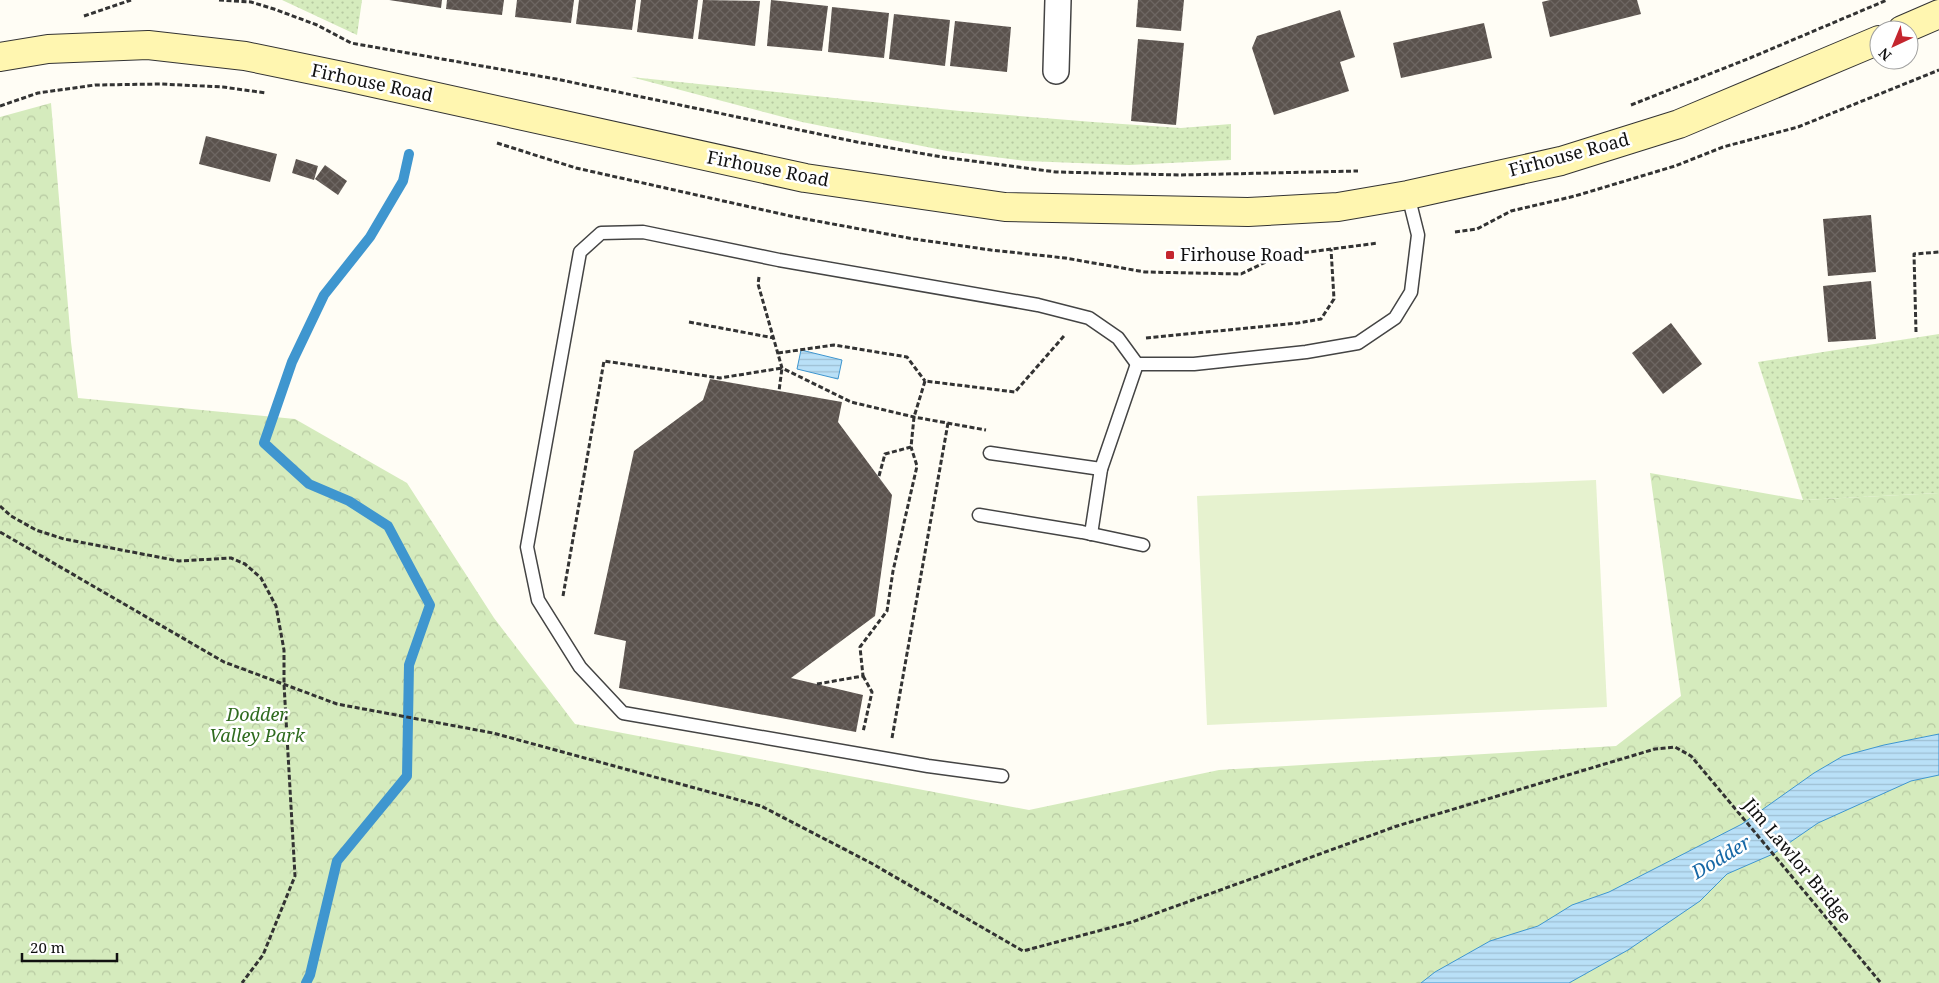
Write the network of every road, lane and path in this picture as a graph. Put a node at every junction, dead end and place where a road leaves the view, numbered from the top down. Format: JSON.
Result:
{"nodes":[{"id":1,"x":219,"y":0,"type":"edge"},
{"id":2,"x":1058,"y":0,"type":"edge"},
{"id":3,"x":1887,"y":0,"type":"edge"},
{"id":4,"x":1939,"y":14,"type":"edge"},
{"id":5,"x":1919,"y":23,"type":"edge"},
{"id":6,"x":1869,"y":44,"type":"edge"},
{"id":7,"x":0,"y":57,"type":"edge"},
{"id":8,"x":1939,"y":70,"type":"edge"},
{"id":9,"x":1056,"y":71,"type":"dead end"},
{"id":10,"x":271,"y":94,"type":"dead end"},
{"id":11,"x":0,"y":106,"type":"edge"},
{"id":12,"x":1628,"y":106,"type":"dead end"},
{"id":13,"x":491,"y":141,"type":"dead end"},
{"id":14,"x":1368,"y":170,"type":"dead end"},
{"id":15,"x":1408,"y":195,"type":"junction"},
{"id":16,"x":1456,"y":232,"type":"dead end"},
{"id":17,"x":1378,"y":243,"type":"dead end"},
{"id":18,"x":1331,"y":249,"type":"junction"},
{"id":19,"x":1939,"y":252,"type":"edge"},
{"id":20,"x":758,"y":284,"type":"dead end"},
{"id":21,"x":690,"y":322,"type":"dead end"},
{"id":22,"x":1916,"y":332,"type":"dead end"},
{"id":23,"x":1065,"y":335,"type":"dead end"},
{"id":24,"x":774,"y":338,"type":"junction"},
{"id":25,"x":1118,"y":338,"type":"junction"},
{"id":26,"x":778,"y":354,"type":"junction"},
{"id":27,"x":1137,"y":364,"type":"junction"},
{"id":28,"x":782,"y":368,"type":"junction"},
{"id":29,"x":924,"y":381,"type":"junction"},
{"id":30,"x":779,"y":391,"type":"dead end"},
{"id":31,"x":914,"y":417,"type":"junction"},
{"id":32,"x":948,"y":423,"type":"junction"},
{"id":33,"x":995,"y":431,"type":"dead end"},
{"id":34,"x":911,"y":447,"type":"junction"},
{"id":35,"x":990,"y":453,"type":"dead end"},
{"id":36,"x":1101,"y":469,"type":"junction"},
{"id":37,"x":879,"y":476,"type":"dead end"},
{"id":38,"x":0,"y":506,"type":"edge"},
{"id":39,"x":979,"y":515,"type":"dead end"},
{"id":40,"x":0,"y":532,"type":"edge"},
{"id":41,"x":1091,"y":534,"type":"junction"},
{"id":42,"x":1143,"y":545,"type":"dead end"},
{"id":43,"x":562,"y":598,"type":"dead end"},
{"id":44,"x":863,"y":676,"type":"junction"},
{"id":45,"x":284,"y":684,"type":"junction"},
{"id":46,"x":817,"y":684,"type":"dead end"},
{"id":47,"x":862,"y":738,"type":"dead end"},
{"id":48,"x":891,"y":743,"type":"dead end"},
{"id":49,"x":1002,"y":776,"type":"dead end"},
{"id":50,"x":242,"y":983,"type":"edge"},
{"id":51,"x":1881,"y":983,"type":"edge"}],
"edges":[{"from":1,"to":14,"type":"path"},
{"from":2,"to":9,"type":"street"},
{"from":3,"to":12,"type":"path"},
{"from":4,"to":5,"type":"main road"},
{"from":6,"to":15,"type":"main road","name":"Firhouse Road"},
{"from":7,"to":15,"type":"main road","name":"Firhouse Road"},
{"from":8,"to":16,"type":"path"},
{"from":10,"to":11,"type":"path"},
{"from":13,"to":18,"type":"path"},
{"from":15,"to":27,"type":"lane"},
{"from":17,"to":18,"type":"path"},
{"from":18,"to":25,"type":"path"},
{"from":19,"to":22,"type":"path"},
{"from":20,"to":24,"type":"path"},
{"from":21,"to":24,"type":"path"},
{"from":23,"to":29,"type":"path"},
{"from":24,"to":26,"type":"path"},
{"from":25,"to":27,"type":"lane"},
{"from":25,"to":49,"type":"lane"},
{"from":26,"to":28,"type":"path"},
{"from":26,"to":29,"type":"path"},
{"from":27,"to":36,"type":"lane"},
{"from":28,"to":30,"type":"path"},
{"from":28,"to":31,"type":"path"},
{"from":28,"to":43,"type":"path"},
{"from":29,"to":31,"type":"path"},
{"from":31,"to":32,"type":"path"},
{"from":31,"to":34,"type":"path"},
{"from":32,"to":33,"type":"path"},
{"from":32,"to":48,"type":"path"},
{"from":34,"to":37,"type":"path"},
{"from":34,"to":44,"type":"path"},
{"from":35,"to":36,"type":"lane"},
{"from":36,"to":41,"type":"lane"},
{"from":38,"to":45,"type":"path"},
{"from":39,"to":41,"type":"lane"},
{"from":40,"to":45,"type":"path"},
{"from":41,"to":42,"type":"lane"},
{"from":44,"to":46,"type":"path"},
{"from":44,"to":47,"type":"path"},
{"from":45,"to":50,"type":"path"},
{"from":45,"to":51,"type":"path","name":"Jim Lawlor Bridge"}]}
